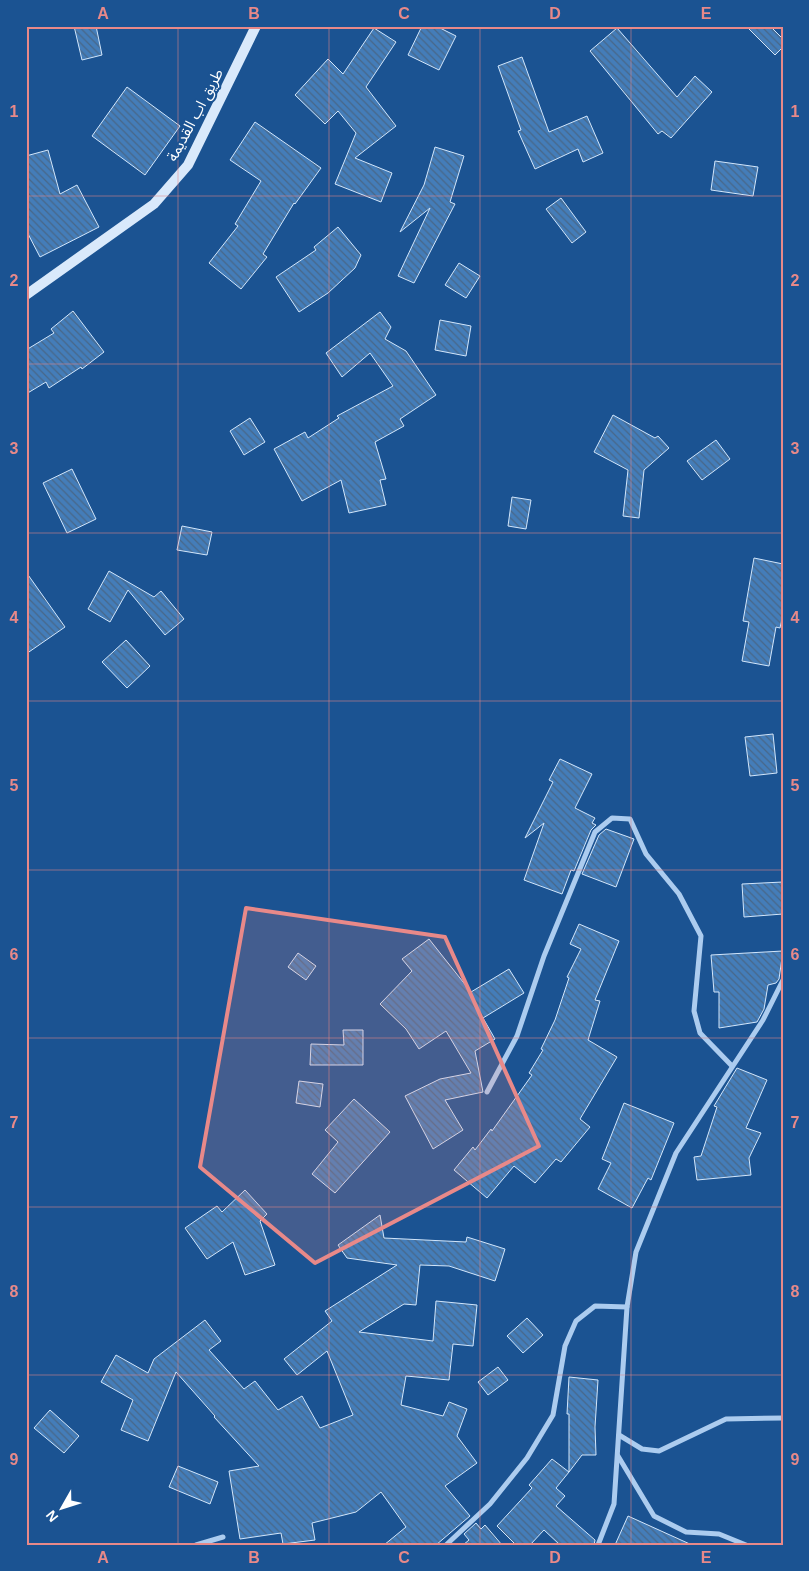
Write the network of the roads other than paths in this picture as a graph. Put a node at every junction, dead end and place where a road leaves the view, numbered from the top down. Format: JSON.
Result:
{"nodes":[{"id":1,"x":256,"y":26,"type":"edge"},
{"id":2,"x":26,"y":295,"type":"edge"},
{"id":3,"x":783,"y":980,"type":"edge"},
{"id":4,"x":732,"y":1066,"type":"junction"},
{"id":5,"x":487,"y":1092,"type":"dead end"},
{"id":6,"x":627,"y":1307,"type":"junction"},
{"id":7,"x":783,"y":1418,"type":"edge"},
{"id":8,"x":619,"y":1435,"type":"junction"},
{"id":9,"x":617,"y":1456,"type":"junction"},
{"id":10,"x":224,"y":1537,"type":"dead end"},
{"id":11,"x":196,"y":1545,"type":"edge"},
{"id":12,"x":446,"y":1545,"type":"edge"},
{"id":13,"x":598,"y":1545,"type":"edge"},
{"id":14,"x":746,"y":1545,"type":"edge"}],
"edges":[{"from":1,"to":2,"type":"street","name":"طريق اب القديمة"},
{"from":3,"to":4,"type":"street"},
{"from":4,"to":5,"type":"street"},
{"from":4,"to":6,"type":"street"},
{"from":6,"to":8,"type":"street"},
{"from":6,"to":12,"type":"street"},
{"from":7,"to":8,"type":"street"},
{"from":8,"to":9,"type":"street"},
{"from":9,"to":13,"type":"street"},
{"from":9,"to":14,"type":"street"},
{"from":10,"to":11,"type":"street"}]}
